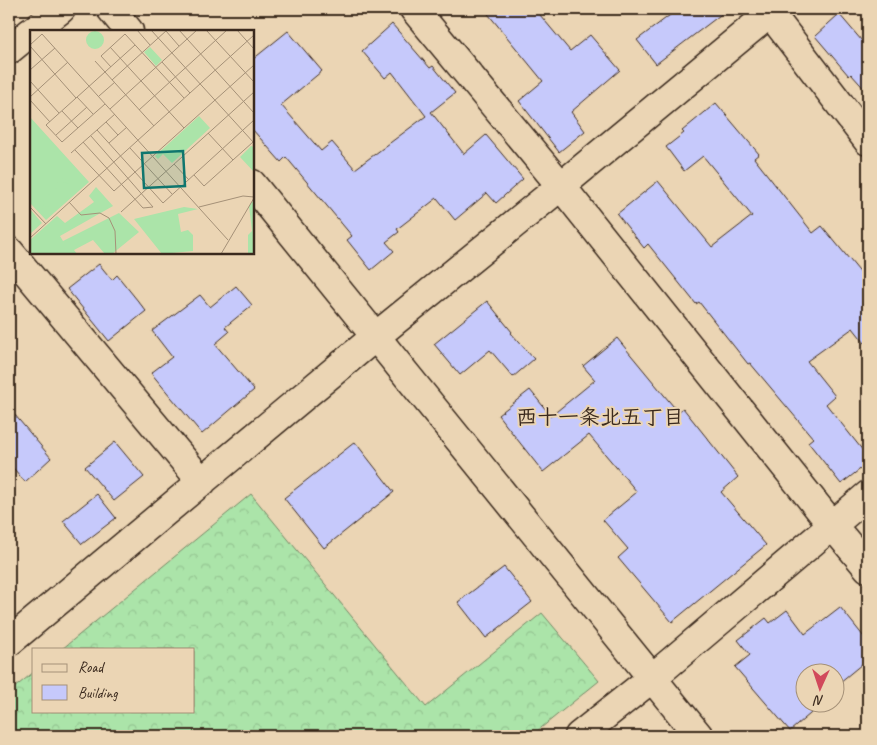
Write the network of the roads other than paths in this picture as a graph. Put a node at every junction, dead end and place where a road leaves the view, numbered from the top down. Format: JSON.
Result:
{"nodes":[{"id":1,"x":61,"y":9,"type":"edge"},
{"id":2,"x":111,"y":9,"type":"edge"},
{"id":3,"x":414,"y":9,"type":"edge"},
{"id":4,"x":771,"y":10,"type":"edge"},
{"id":5,"x":35,"y":30,"type":"edge"},
{"id":6,"x":128,"y":30,"type":"edge"},
{"id":7,"x":30,"y":34,"type":"edge"},
{"id":8,"x":9,"y":50,"type":"edge"},
{"id":9,"x":868,"y":141,"type":"edge"},
{"id":10,"x":254,"y":186,"type":"edge"},
{"id":11,"x":561,"y":186,"type":"junction"},
{"id":12,"x":9,"y":251,"type":"edge"},
{"id":13,"x":375,"y":337,"type":"junction"},
{"id":14,"x":202,"y":482,"type":"junction"},
{"id":15,"x":868,"y":495,"type":"edge"},
{"id":16,"x":832,"y":525,"type":"junction"},
{"id":17,"x":868,"y":568,"type":"edge"},
{"id":18,"x":9,"y":642,"type":"edge"},
{"id":19,"x":652,"y":678,"type":"junction"},
{"id":20,"x":579,"y":736,"type":"edge"},
{"id":21,"x":699,"y":736,"type":"edge"}],
"edges":[{"from":1,"to":5,"type":"street"},
{"from":2,"to":6,"type":"street"},
{"from":3,"to":11,"type":"street"},
{"from":4,"to":9,"type":"street"},
{"from":4,"to":11,"type":"street"},
{"from":7,"to":8,"type":"street"},
{"from":10,"to":13,"type":"street"},
{"from":11,"to":13,"type":"street"},
{"from":11,"to":16,"type":"street"},
{"from":12,"to":14,"type":"street"},
{"from":13,"to":14,"type":"street"},
{"from":13,"to":19,"type":"street"},
{"from":14,"to":18,"type":"street"},
{"from":15,"to":16,"type":"street"},
{"from":16,"to":17,"type":"street"},
{"from":16,"to":19,"type":"street"},
{"from":19,"to":20,"type":"street"},
{"from":19,"to":21,"type":"street"}]}
